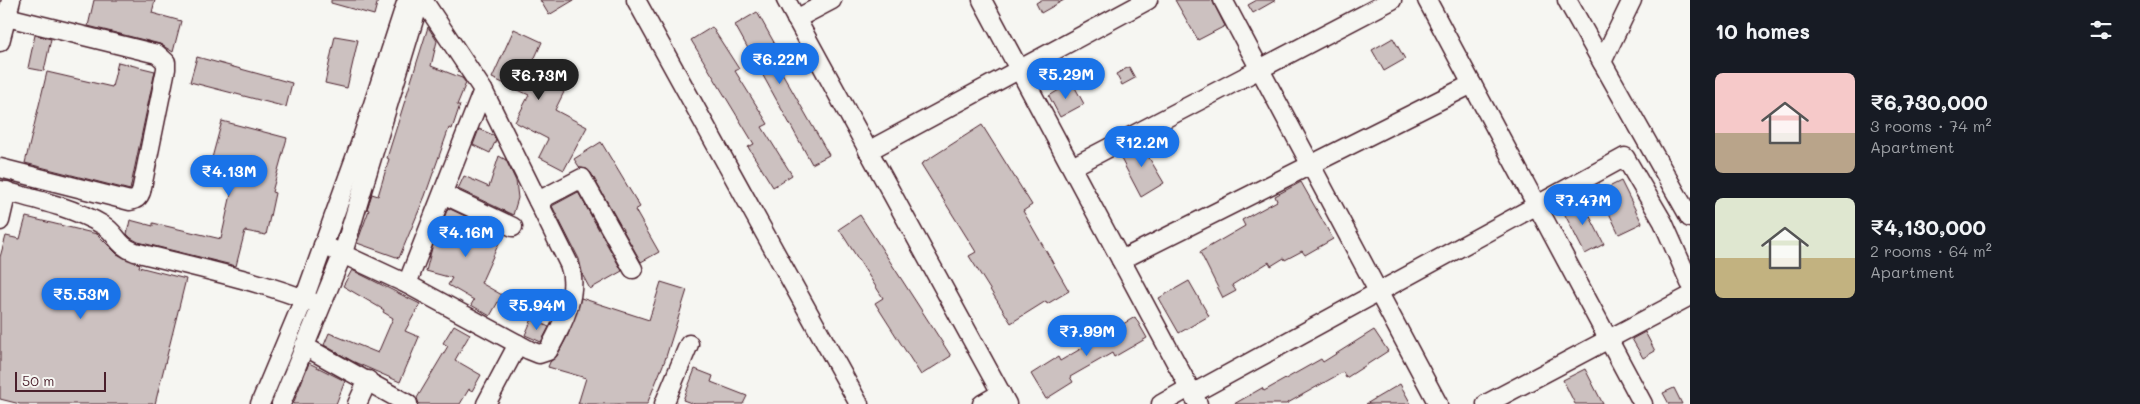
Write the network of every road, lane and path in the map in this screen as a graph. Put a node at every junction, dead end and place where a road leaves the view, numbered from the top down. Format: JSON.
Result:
{"nodes":[{"id":1,"x":11,"y":0,"type":"edge"},
{"id":2,"x":407,"y":0,"type":"edge"},
{"id":3,"x":422,"y":0,"type":"edge"},
{"id":4,"x":636,"y":0,"type":"edge"},
{"id":5,"x":786,"y":0,"type":"edge"},
{"id":6,"x":832,"y":0,"type":"edge"},
{"id":7,"x":982,"y":0,"type":"edge"},
{"id":8,"x":1148,"y":0,"type":"edge"},
{"id":9,"x":1223,"y":0,"type":"edge"},
{"id":10,"x":1392,"y":0,"type":"edge"},
{"id":11,"x":1427,"y":0,"type":"edge"},
{"id":12,"x":1567,"y":0,"type":"edge"},
{"id":13,"x":1632,"y":0,"type":"edge"},
{"id":14,"x":7,"y":17,"type":"junction"},
{"id":15,"x":796,"y":19,"type":"junction"},
{"id":16,"x":0,"y":42,"type":"edge"},
{"id":17,"x":1602,"y":62,"type":"junction"},
{"id":18,"x":1018,"y":68,"type":"junction"},
{"id":19,"x":1260,"y":69,"type":"junction"},
{"id":20,"x":1472,"y":84,"type":"junction"},
{"id":21,"x":483,"y":90,"type":"junction"},
{"id":22,"x":868,"y":150,"type":"junction"},
{"id":23,"x":1310,"y":165,"type":"junction"},
{"id":24,"x":1072,"y":167,"type":"junction"},
{"id":25,"x":0,"y":168,"type":"edge"},
{"id":26,"x":4,"y":190,"type":"edge"},
{"id":27,"x":443,"y":194,"type":"junction"},
{"id":28,"x":538,"y":201,"type":"junction"},
{"id":29,"x":1536,"y":205,"type":"junction"},
{"id":30,"x":1690,"y":218,"type":"edge"},
{"id":31,"x":0,"y":221,"type":"edge"},
{"id":32,"x":513,"y":227,"type":"dead end"},
{"id":33,"x":323,"y":245,"type":"junction"},
{"id":34,"x":343,"y":253,"type":"junction"},
{"id":35,"x":1121,"y":260,"type":"junction"},
{"id":36,"x":633,"y":269,"type":"dead end"},
{"id":37,"x":1690,"y":283,"type":"edge"},
{"id":38,"x":408,"y":284,"type":"junction"},
{"id":39,"x":1378,"y":292,"type":"junction"},
{"id":40,"x":1690,"y":296,"type":"edge"},
{"id":41,"x":304,"y":299,"type":"junction"},
{"id":42,"x":322,"y":306,"type":"junction"},
{"id":43,"x":1608,"y":339,"type":"junction"},
{"id":44,"x":518,"y":344,"type":"junction"},
{"id":45,"x":689,"y":344,"type":"dead end"},
{"id":46,"x":304,"y":346,"type":"junction"},
{"id":47,"x":368,"y":380,"type":"junction"},
{"id":48,"x":1193,"y":395,"type":"edge"},
{"id":49,"x":1004,"y":398,"type":"edge"},
{"id":50,"x":260,"y":404,"type":"edge"},
{"id":51,"x":281,"y":404,"type":"edge"},
{"id":52,"x":357,"y":404,"type":"edge"},
{"id":53,"x":408,"y":404,"type":"edge"},
{"id":54,"x":486,"y":404,"type":"edge"},
{"id":55,"x":664,"y":404,"type":"edge"},
{"id":56,"x":858,"y":404,"type":"edge"},
{"id":57,"x":982,"y":404,"type":"edge"},
{"id":58,"x":1161,"y":404,"type":"edge"},
{"id":59,"x":1438,"y":404,"type":"edge"},
{"id":60,"x":1486,"y":404,"type":"edge"},
{"id":61,"x":1643,"y":404,"type":"edge"}],
"edges":[{"from":1,"to":14,"type":"street"},
{"from":2,"to":33,"type":"street"},
{"from":3,"to":21,"type":"street"},
{"from":3,"to":34,"type":"street"},
{"from":4,"to":56,"type":"street"},
{"from":5,"to":15,"type":"street"},
{"from":6,"to":15,"type":"street"},
{"from":7,"to":18,"type":"street"},
{"from":8,"to":18,"type":"street"},
{"from":9,"to":19,"type":"street"},
{"from":10,"to":19,"type":"street"},
{"from":11,"to":20,"type":"street"},
{"from":12,"to":17,"type":"street"},
{"from":13,"to":17,"type":"street"},
{"from":14,"to":16,"type":"street"},
{"from":14,"to":25,"type":"street"},
{"from":15,"to":22,"type":"street"},
{"from":17,"to":30,"type":"street"},
{"from":18,"to":22,"type":"street"},
{"from":18,"to":24,"type":"street"},
{"from":19,"to":23,"type":"street"},
{"from":19,"to":24,"type":"street"},
{"from":20,"to":23,"type":"street"},
{"from":20,"to":29,"type":"street"},
{"from":21,"to":27,"type":"street"},
{"from":21,"to":28,"type":"street"},
{"from":22,"to":49,"type":"street"},
{"from":23,"to":35,"type":"street"},
{"from":23,"to":39,"type":"street"},
{"from":24,"to":35,"type":"street"},
{"from":26,"to":31,"type":"street"},
{"from":26,"to":41,"type":"street"},
{"from":27,"to":32,"type":"street"},
{"from":27,"to":38,"type":"street"},
{"from":28,"to":36,"type":"street"},
{"from":28,"to":44,"type":"street"},
{"from":29,"to":37,"type":"street"},
{"from":29,"to":39,"type":"street"},
{"from":29,"to":43,"type":"street"},
{"from":33,"to":34,"type":"street"},
{"from":33,"to":41,"type":"street"},
{"from":34,"to":38,"type":"street"},
{"from":34,"to":42,"type":"street"},
{"from":35,"to":48,"type":"street"},
{"from":38,"to":44,"type":"street"},
{"from":39,"to":48,"type":"street"},
{"from":39,"to":59,"type":"street"},
{"from":40,"to":43,"type":"street"},
{"from":41,"to":42,"type":"street"},
{"from":41,"to":50,"type":"street"},
{"from":42,"to":46,"type":"street"},
{"from":43,"to":60,"type":"street"},
{"from":43,"to":61,"type":"street"},
{"from":44,"to":54,"type":"street"},
{"from":45,"to":55,"type":"street"},
{"from":46,"to":47,"type":"street"},
{"from":46,"to":51,"type":"street"},
{"from":47,"to":52,"type":"street"},
{"from":47,"to":53,"type":"street"},
{"from":48,"to":58,"type":"street"},
{"from":49,"to":57,"type":"street"}]}
